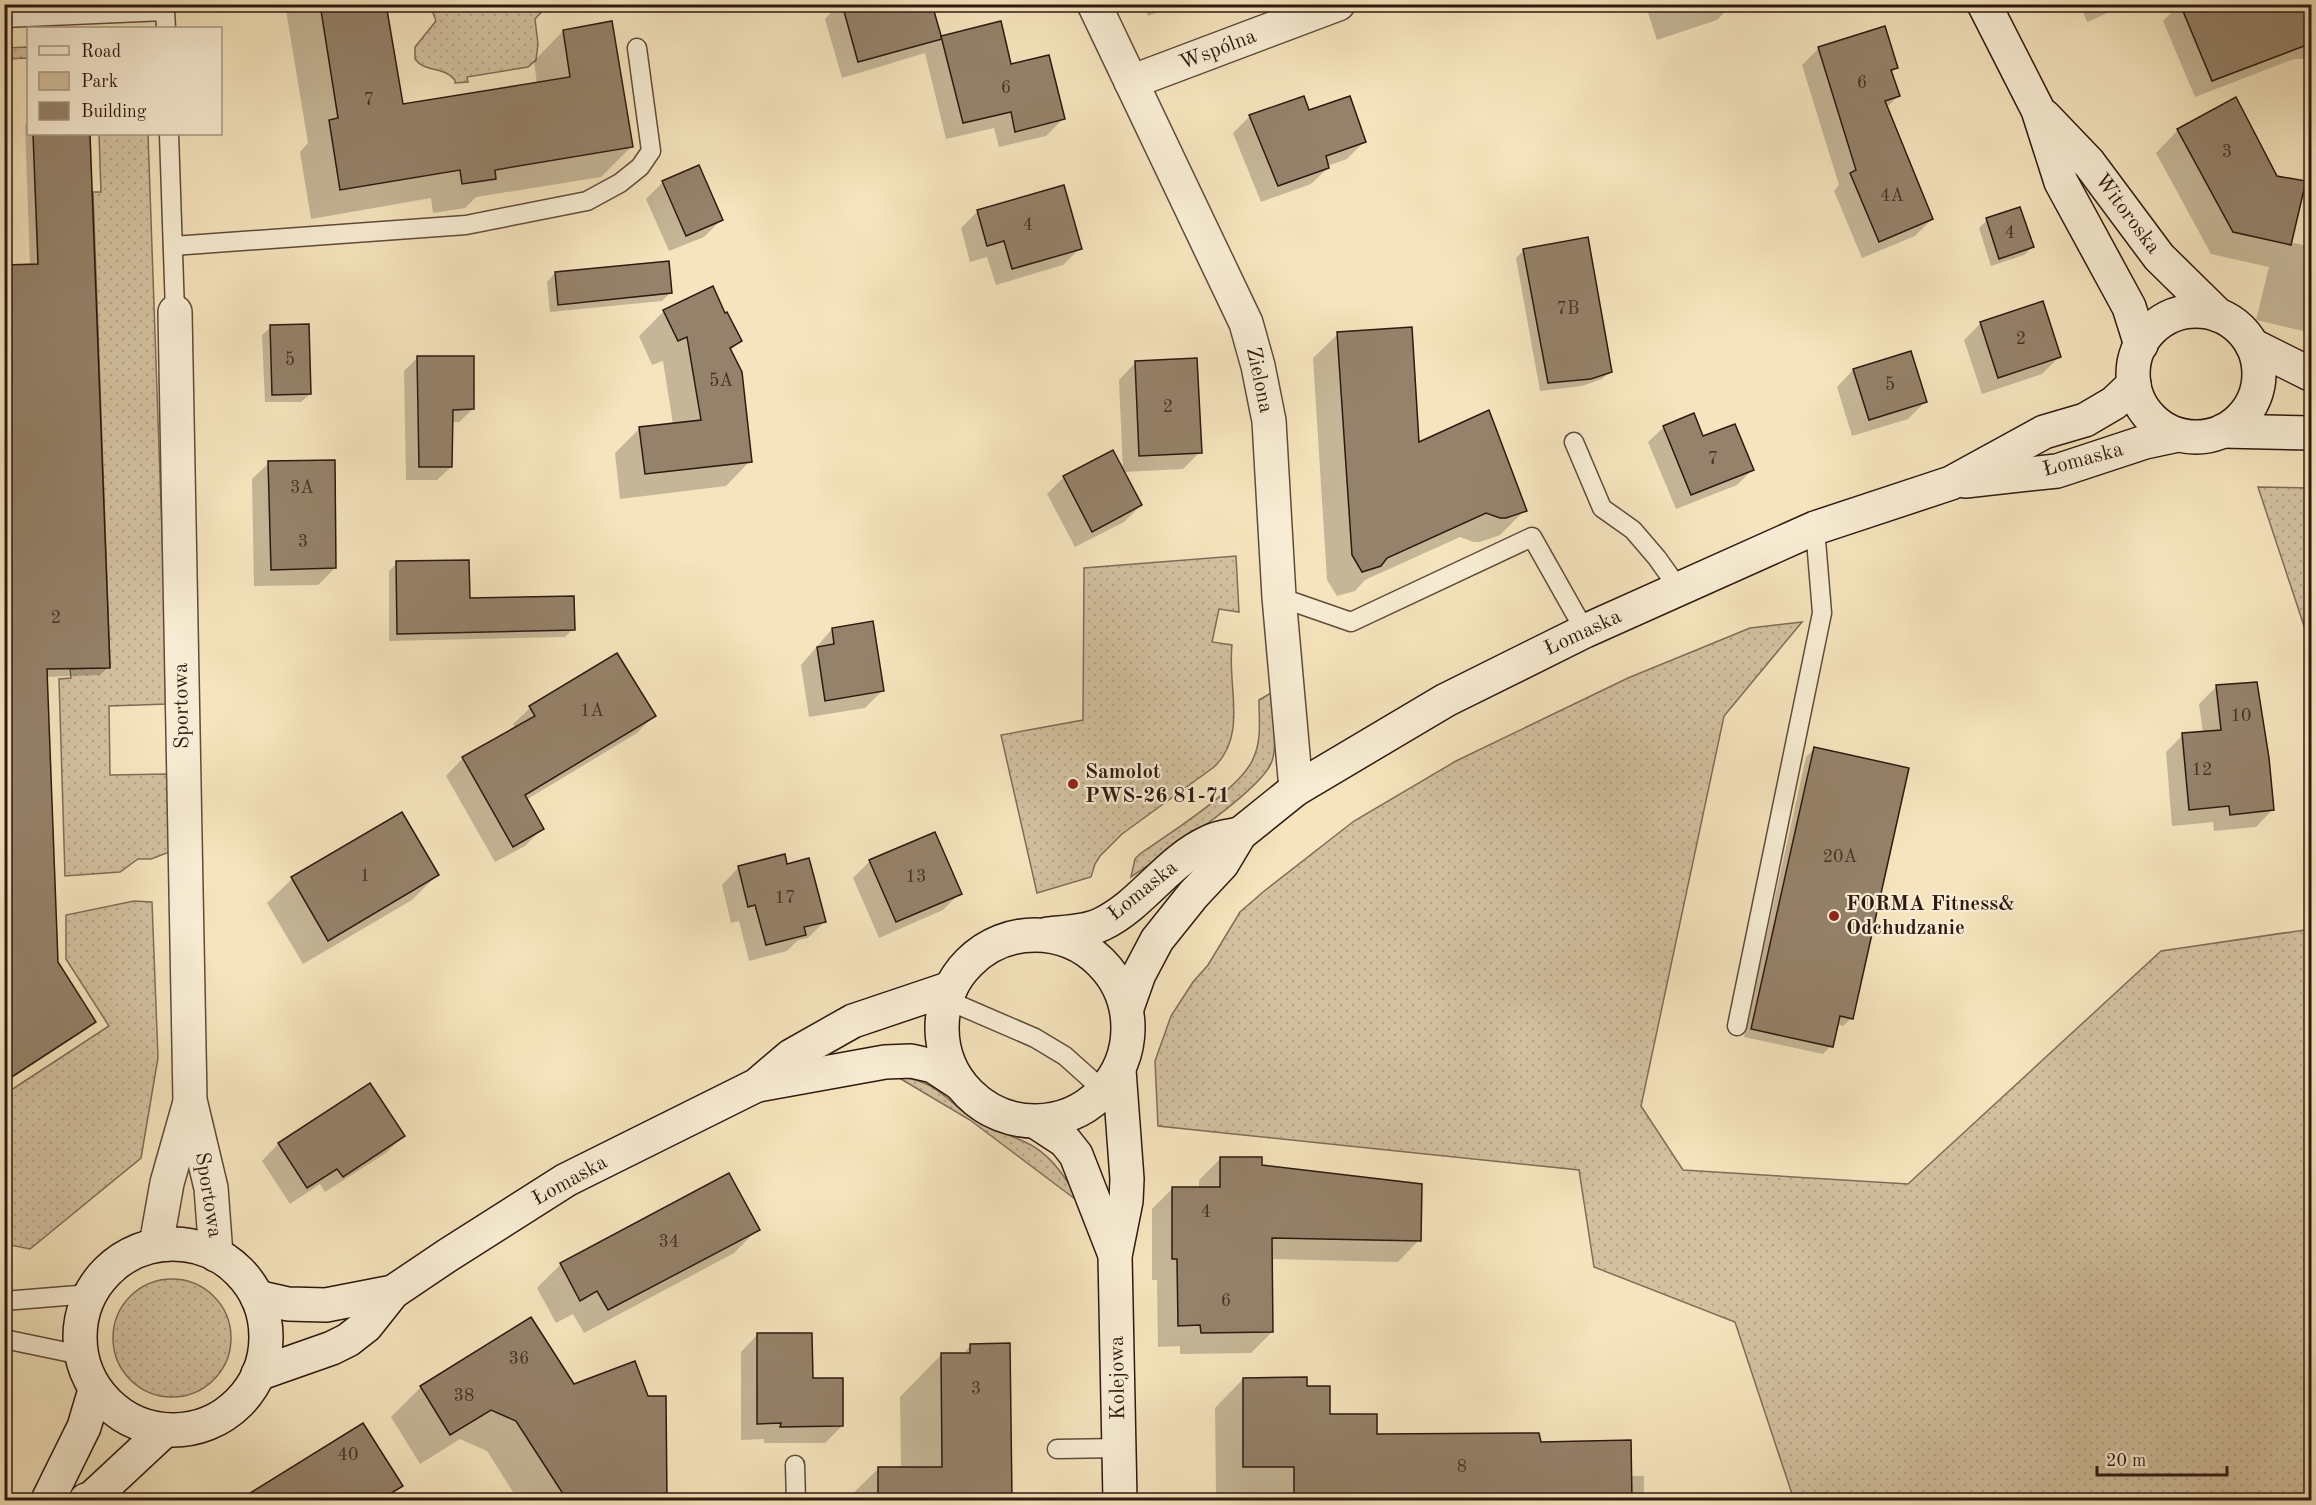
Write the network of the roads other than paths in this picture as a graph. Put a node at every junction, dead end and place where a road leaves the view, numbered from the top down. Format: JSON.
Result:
{"nodes":[{"id":1,"x":1094,"y":4,"type":"edge"},
{"id":2,"x":1338,"y":4,"type":"edge"},
{"id":3,"x":1984,"y":4,"type":"edge"},
{"id":4,"x":4,"y":18,"type":"edge"},
{"id":5,"x":166,"y":27,"type":"edge"},
{"id":6,"x":637,"y":48,"type":"dead end"},
{"id":7,"x":1131,"y":82,"type":"junction"},
{"id":8,"x":2038,"y":110,"type":"junction"},
{"id":9,"x":170,"y":135,"type":"edge"},
{"id":10,"x":173,"y":246,"type":"junction"},
{"id":11,"x":175,"y":312,"type":"joint"},
{"id":12,"x":2218,"y":315,"type":"junction"},
{"id":13,"x":2141,"y":345,"type":"junction"},
{"id":14,"x":2252,"y":345,"type":"junction"},
{"id":15,"x":2312,"y":375,"type":"edge"},
{"id":16,"x":2134,"y":384,"type":"junction"},
{"id":17,"x":2223,"y":431,"type":"junction"},
{"id":18,"x":2312,"y":433,"type":"edge"},
{"id":19,"x":2178,"y":435,"type":"junction"},
{"id":20,"x":1574,"y":442,"type":"dead end"},
{"id":21,"x":1951,"y":483,"type":"junction"},
{"id":22,"x":1815,"y":528,"type":"junction"},
{"id":23,"x":1679,"y":589,"type":"junction"},
{"id":24,"x":1279,"y":597,"type":"junction"},
{"id":25,"x":1585,"y":631,"type":"junction"},
{"id":26,"x":1296,"y":789,"type":"junction"},
{"id":27,"x":1240,"y":834,"type":"junction"},
{"id":28,"x":1041,"y":934,"type":"junction"},
{"id":29,"x":949,"y":994,"type":"junction"},
{"id":30,"x":1128,"y":1005,"type":"junction"},
{"id":31,"x":1737,"y":1026,"type":"dead end"},
{"id":32,"x":1112,"y":1080,"type":"junction"},
{"id":33,"x":959,"y":1083,"type":"junction"},
{"id":34,"x":756,"y":1085,"type":"junction"},
{"id":35,"x":190,"y":1100,"type":"junction"},
{"id":36,"x":1036,"y":1122,"type":"junction"},
{"id":37,"x":156,"y":1245,"type":"junction"},
{"id":38,"x":216,"y":1255,"type":"junction"},
{"id":39,"x":1115,"y":1256,"type":"junction"},
{"id":40,"x":393,"y":1292,"type":"junction"},
{"id":41,"x":90,"y":1294,"type":"junction"},
{"id":42,"x":257,"y":1297,"type":"junction"},
{"id":43,"x":4,"y":1301,"type":"edge"},
{"id":44,"x":4,"y":1339,"type":"edge"},
{"id":45,"x":81,"y":1355,"type":"junction"},
{"id":46,"x":258,"y":1374,"type":"junction"},
{"id":47,"x":95,"y":1390,"type":"junction"},
{"id":48,"x":165,"y":1430,"type":"junction"},
{"id":49,"x":1119,"y":1448,"type":"junction"},
{"id":50,"x":1057,"y":1449,"type":"dead end"},
{"id":51,"x":795,"y":1465,"type":"dead end"},
{"id":52,"x":48,"y":1500,"type":"edge"},
{"id":53,"x":86,"y":1500,"type":"edge"},
{"id":54,"x":796,"y":1500,"type":"edge"},
{"id":55,"x":1120,"y":1500,"type":"edge"}],
"edges":[{"from":1,"to":7,"type":"street","name":"Zielona"},
{"from":2,"to":7,"type":"street","name":"Wspólna"},
{"from":3,"to":8,"type":"street","name":"Witoroska"},
{"from":4,"to":5,"type":"lane"},
{"from":6,"to":10,"type":"lane"},
{"from":7,"to":24,"type":"street","name":"Zielona"},
{"from":8,"to":12,"type":"street","name":"Witoroska"},
{"from":8,"to":13,"type":"street","name":"Witoroska"},
{"from":9,"to":10,"type":"lane"},
{"from":10,"to":11,"type":"lane"},
{"from":11,"to":35,"type":"street","name":"Sportowa"},
{"from":12,"to":13,"type":"street","name":"Witoroska"},
{"from":12,"to":14,"type":"street","name":"Witoroska"},
{"from":13,"to":16,"type":"street","name":"Witoroska"},
{"from":14,"to":15,"type":"street","name":"Witoroska"},
{"from":14,"to":17,"type":"street","name":"Witoroska"},
{"from":16,"to":19,"type":"street"},
{"from":16,"to":21,"type":"street","name":"Łomaska"},
{"from":17,"to":18,"type":"street"},
{"from":17,"to":19,"type":"street","name":"Witoroska"},
{"from":19,"to":21,"type":"street","name":"Łomaska"},
{"from":20,"to":23,"type":"lane"},
{"from":21,"to":22,"type":"street","name":"Łomaska"},
{"from":22,"to":23,"type":"street","name":"Łomaska"},
{"from":22,"to":31,"type":"lane"},
{"from":23,"to":25,"type":"street","name":"Łomaska"},
{"from":24,"to":25,"type":"lane"},
{"from":24,"to":26,"type":"street","name":"Zielona"},
{"from":25,"to":26,"type":"street","name":"Łomaska"},
{"from":26,"to":27,"type":"street","name":"Łomaska"},
{"from":27,"to":28,"type":"street","name":"Łomaska"},
{"from":27,"to":30,"type":"street","name":"Łomaska"},
{"from":28,"to":29,"type":"street","name":"Łomaska"},
{"from":28,"to":30,"type":"street","name":"Łomaska"},
{"from":29,"to":32,"type":"lane"},
{"from":29,"to":33,"type":"street","name":"Łomaska"},
{"from":29,"to":34,"type":"street","name":"Łomaska"},
{"from":30,"to":32,"type":"street","name":"Łomaska"},
{"from":32,"to":36,"type":"street","name":"Łomaska"},
{"from":32,"to":39,"type":"street","name":"Kolejowa"},
{"from":33,"to":34,"type":"street","name":"Łomaska"},
{"from":33,"to":36,"type":"street","name":"Łomaska"},
{"from":34,"to":40,"type":"street","name":"Łomaska"},
{"from":35,"to":37,"type":"street","name":"Sportowa"},
{"from":35,"to":38,"type":"street","name":"Sportowa"},
{"from":36,"to":39,"type":"street","name":"Kolejowa"},
{"from":37,"to":38,"type":"street"},
{"from":37,"to":41,"type":"street"},
{"from":38,"to":42,"type":"street"},
{"from":39,"to":49,"type":"street","name":"Kolejowa"},
{"from":40,"to":42,"type":"street","name":"Łomaska"},
{"from":40,"to":46,"type":"street","name":"Łomaska"},
{"from":41,"to":43,"type":"lane"},
{"from":41,"to":45,"type":"street"},
{"from":42,"to":46,"type":"street"},
{"from":44,"to":45,"type":"lane"},
{"from":45,"to":47,"type":"street"},
{"from":46,"to":48,"type":"street"},
{"from":47,"to":48,"type":"street"},
{"from":47,"to":52,"type":"street"},
{"from":48,"to":53,"type":"street"},
{"from":49,"to":50,"type":"lane"},
{"from":49,"to":55,"type":"street","name":"Kolejowa"},
{"from":51,"to":54,"type":"lane"}]}
